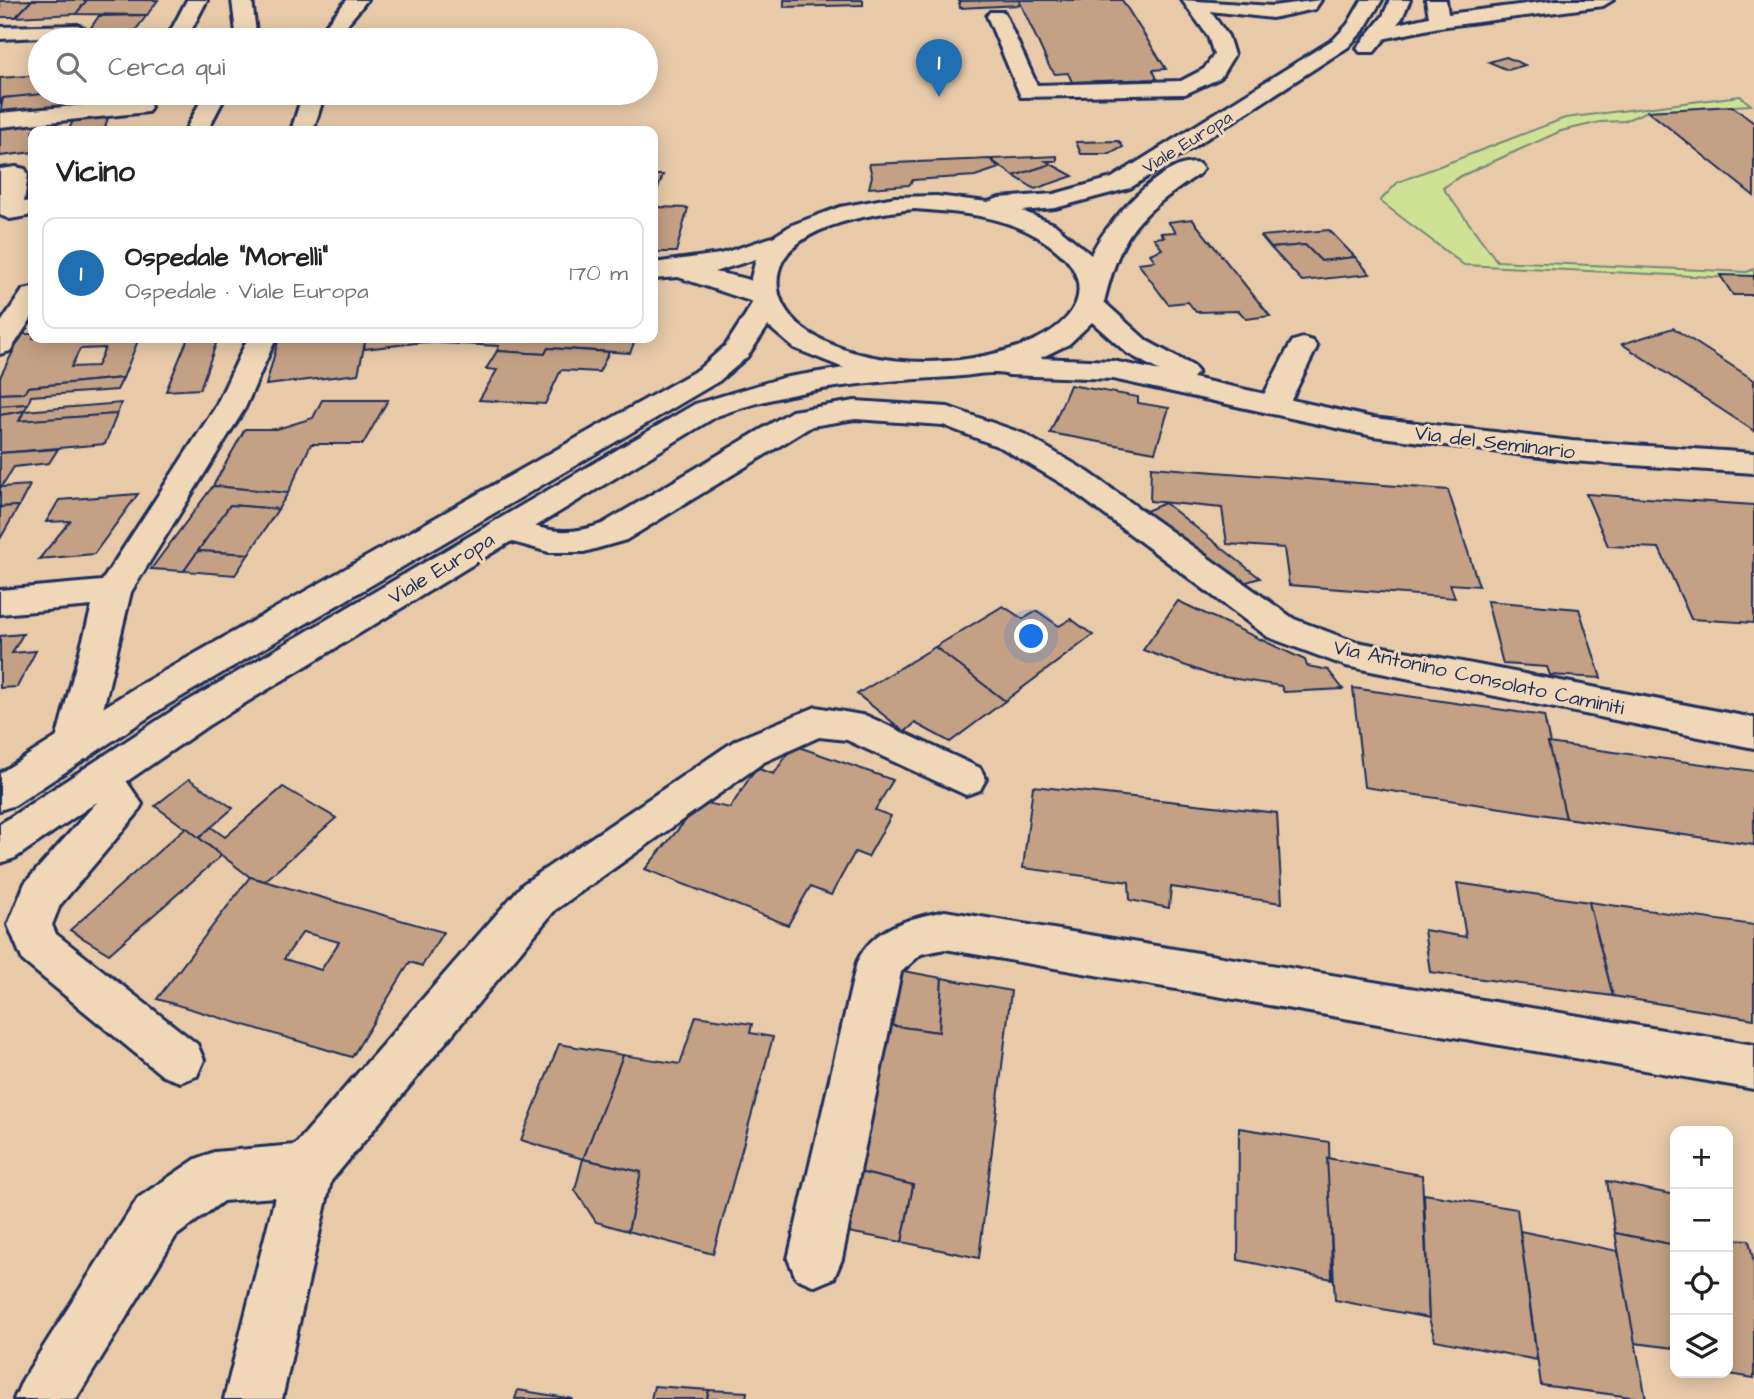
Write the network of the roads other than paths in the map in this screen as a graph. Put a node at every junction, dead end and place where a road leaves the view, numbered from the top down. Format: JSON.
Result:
{"nodes":[{"id":1,"x":197,"y":0,"type":"edge"},
{"id":2,"x":242,"y":0,"type":"edge"},
{"id":3,"x":357,"y":0,"type":"edge"},
{"id":4,"x":1311,"y":0,"type":"edge"},
{"id":5,"x":1372,"y":0,"type":"edge"},
{"id":6,"x":1400,"y":0,"type":"edge"},
{"id":7,"x":1436,"y":0,"type":"edge"},
{"id":8,"x":1603,"y":0,"type":"edge"},
{"id":9,"x":1194,"y":2,"type":"edge"},
{"id":10,"x":998,"y":16,"type":"dead end"},
{"id":11,"x":1439,"y":21,"type":"junction"},
{"id":12,"x":182,"y":28,"type":"edge"},
{"id":13,"x":245,"y":28,"type":"edge"},
{"id":14,"x":334,"y":28,"type":"edge"},
{"id":15,"x":28,"y":32,"type":"edge"},
{"id":16,"x":0,"y":33,"type":"edge"},
{"id":17,"x":1382,"y":33,"type":"junction"},
{"id":18,"x":1292,"y":101,"type":"dead end"},
{"id":19,"x":108,"y":105,"type":"edge"},
{"id":20,"x":141,"y":105,"type":"edge"},
{"id":21,"x":210,"y":105,"type":"edge"},
{"id":22,"x":310,"y":105,"type":"edge"},
{"id":23,"x":0,"y":120,"type":"edge"},
{"id":24,"x":131,"y":126,"type":"edge"},
{"id":25,"x":199,"y":126,"type":"edge"},
{"id":26,"x":304,"y":126,"type":"edge"},
{"id":27,"x":1215,"y":153,"type":"dead end"},
{"id":28,"x":0,"y":176,"type":"edge"},
{"id":29,"x":965,"y":204,"type":"junction"},
{"id":30,"x":28,"y":209,"type":"edge"},
{"id":31,"x":785,"y":241,"type":"junction"},
{"id":32,"x":661,"y":270,"type":"edge"},
{"id":33,"x":1091,"y":297,"type":"junction"},
{"id":34,"x":765,"y":299,"type":"junction"},
{"id":35,"x":28,"y":306,"type":"edge"},
{"id":36,"x":16,"y":330,"type":"edge"},
{"id":37,"x":260,"y":343,"type":"edge"},
{"id":38,"x":1303,"y":347,"type":"dead end"},
{"id":39,"x":990,"y":365,"type":"junction"},
{"id":40,"x":914,"y":370,"type":"junction"},
{"id":41,"x":1240,"y":396,"type":"junction"},
{"id":42,"x":1274,"y":404,"type":"junction"},
{"id":43,"x":1754,"y":463,"type":"edge"},
{"id":44,"x":508,"y":529,"type":"junction"},
{"id":45,"x":113,"y":592,"type":"junction"},
{"id":46,"x":0,"y":602,"type":"edge"},
{"id":47,"x":1754,"y":733,"type":"edge"},
{"id":48,"x":88,"y":762,"type":"junction"},
{"id":49,"x":966,"y":779,"type":"dead end"},
{"id":50,"x":0,"y":794,"type":"edge"},
{"id":51,"x":0,"y":846,"type":"edge"},
{"id":52,"x":180,"y":1060,"type":"dead end"},
{"id":53,"x":1754,"y":1067,"type":"edge"},
{"id":54,"x":308,"y":1169,"type":"junction"},
{"id":55,"x":816,"y":1259,"type":"dead end"},
{"id":56,"x":43,"y":1399,"type":"edge"},
{"id":57,"x":253,"y":1399,"type":"edge"}],
"edges":[{"from":1,"to":12,"type":"main road"},
{"from":2,"to":13,"type":"main road"},
{"from":3,"to":14,"type":"main road"},
{"from":4,"to":9,"type":"main road"},
{"from":5,"to":29,"type":"main road","name":"Viale Europa"},
{"from":6,"to":17,"type":"main road"},
{"from":7,"to":11,"type":"main road"},
{"from":8,"to":11,"type":"main road"},
{"from":9,"to":10,"type":"main road"},
{"from":11,"to":17,"type":"main road"},
{"from":15,"to":16,"type":"main road"},
{"from":17,"to":18,"type":"main road"},
{"from":19,"to":23,"type":"main road"},
{"from":20,"to":24,"type":"main road"},
{"from":21,"to":25,"type":"main road"},
{"from":22,"to":26,"type":"main road"},
{"from":27,"to":33,"type":"main road","name":"Viale Europa"},
{"from":28,"to":30,"type":"main road"},
{"from":29,"to":31,"type":"main road"},
{"from":29,"to":33,"type":"main road"},
{"from":31,"to":32,"type":"main road"},
{"from":31,"to":34,"type":"main road","name":"Viale Europa"},
{"from":32,"to":34,"type":"main road"},
{"from":33,"to":39,"type":"main road"},
{"from":33,"to":41,"type":"main road"},
{"from":34,"to":40,"type":"main road"},
{"from":34,"to":48,"type":"main road","name":"Viale Europa"},
{"from":35,"to":36,"type":"main road"},
{"from":37,"to":45,"type":"main road"},
{"from":38,"to":42,"type":"main road"},
{"from":39,"to":40,"type":"main road"},
{"from":39,"to":41,"type":"main road"},
{"from":40,"to":44,"type":"main road","name":"Viale Europa"},
{"from":41,"to":42,"type":"main road","name":"Via del Seminario"},
{"from":42,"to":43,"type":"main road","name":"Via del Seminario"},
{"from":44,"to":47,"type":"main road","name":"Via Antonino Consolato Caminiti"},
{"from":44,"to":48,"type":"main road","name":"Viale Europa"},
{"from":45,"to":46,"type":"main road"},
{"from":45,"to":48,"type":"main road"},
{"from":48,"to":50,"type":"main road","name":"Viale Europa"},
{"from":48,"to":51,"type":"main road","name":"Viale Europa"},
{"from":48,"to":52,"type":"main road"},
{"from":49,"to":54,"type":"main road"},
{"from":53,"to":55,"type":"main road"},
{"from":54,"to":56,"type":"main road"},
{"from":54,"to":57,"type":"main road"}]}
